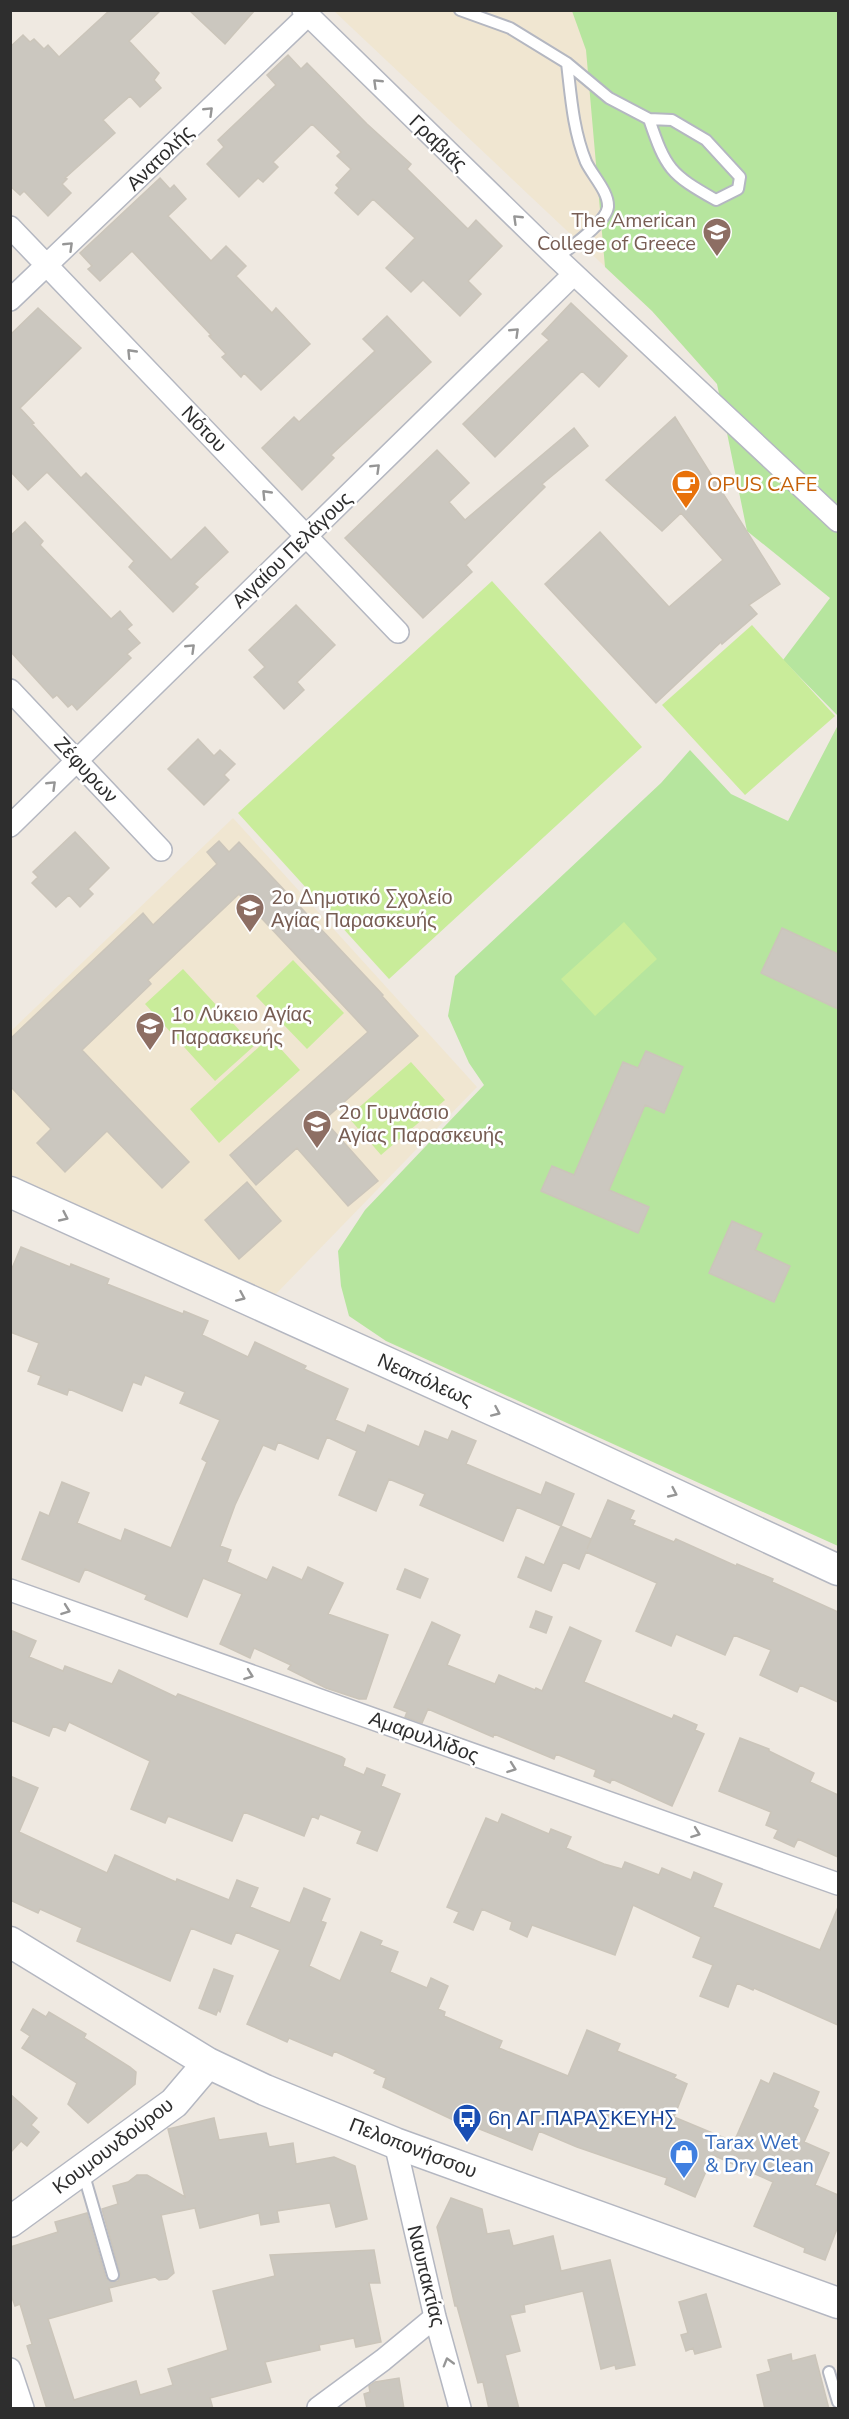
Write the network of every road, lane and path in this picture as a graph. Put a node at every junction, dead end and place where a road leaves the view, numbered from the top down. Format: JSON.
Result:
{"nodes":[{"id":1,"x":460,"y":10,"type":"edge"},
{"id":2,"x":305,"y":13,"type":"edge"},
{"id":3,"x":567,"y":63,"type":"junction"},
{"id":4,"x":649,"y":119,"type":"junction"},
{"id":5,"x":10,"y":227,"type":"edge"},
{"id":6,"x":557,"y":258,"type":"junction"},
{"id":7,"x":48,"y":267,"type":"junction"},
{"id":8,"x":574,"y":274,"type":"junction"},
{"id":9,"x":10,"y":300,"type":"edge"},
{"id":10,"x":838,"y":521,"type":"edge"},
{"id":11,"x":307,"y":536,"type":"junction"},
{"id":12,"x":398,"y":632,"type":"dead end"},
{"id":13,"x":10,"y":690,"type":"edge"},
{"id":14,"x":78,"y":761,"type":"junction"},
{"id":15,"x":10,"y":826,"type":"edge"},
{"id":16,"x":161,"y":850,"type":"dead end"},
{"id":17,"x":10,"y":1192,"type":"edge"},
{"id":18,"x":838,"y":1570,"type":"edge"},
{"id":19,"x":10,"y":1590,"type":"edge"},
{"id":20,"x":838,"y":1884,"type":"edge"},
{"id":21,"x":10,"y":1942,"type":"edge"},
{"id":22,"x":208,"y":2063,"type":"junction"},
{"id":23,"x":395,"y":2144,"type":"junction"},
{"id":24,"x":83,"y":2168,"type":"junction"},
{"id":25,"x":10,"y":2222,"type":"edge"},
{"id":26,"x":113,"y":2275,"type":"dead end"},
{"id":27,"x":838,"y":2303,"type":"edge"},
{"id":28,"x":435,"y":2316,"type":"junction"},
{"id":29,"x":10,"y":2369,"type":"edge"},
{"id":30,"x":829,"y":2372,"type":"dead end"},
{"id":31,"x":838,"y":2402,"type":"edge"},
{"id":32,"x":23,"y":2409,"type":"edge"},
{"id":33,"x":318,"y":2409,"type":"edge"},
{"id":34,"x":460,"y":2409,"type":"edge"}],
"edges":[{"from":1,"to":3,"type":"lane"},
{"from":6,"to":2,"type":"street","name":"Γραβιάς","one_way":true},
{"from":7,"to":2,"type":"street","name":"Ανατολής","one_way":true},
{"from":3,"to":4,"type":"lane"},
{"from":3,"to":6,"type":"lane"},
{"from":4,"to":4,"type":"lane"},
{"from":5,"to":7,"type":"street","name":"Νότου"},
{"from":6,"to":8,"type":"street","name":"Γραβιάς"},
{"from":7,"to":9,"type":"street","name":"Ανατολής"},
{"from":11,"to":7,"type":"street","name":"Νότου","one_way":true},
{"from":8,"to":10,"type":"street","name":"Γραβιάς"},
{"from":11,"to":8,"type":"street","name":"Αιγαίου Πελάγους","one_way":true},
{"from":11,"to":12,"type":"street","name":"Νότου"},
{"from":14,"to":11,"type":"street","name":"Αιγαίου Πελάγους","one_way":true},
{"from":13,"to":14,"type":"street","name":"Ζέφυρων"},
{"from":15,"to":14,"type":"street","name":"Αιγαίου Πελάγους","one_way":true},
{"from":14,"to":16,"type":"street","name":"Ζέφυρων"},
{"from":17,"to":18,"type":"street","name":"Νεαπόλεως","one_way":true},
{"from":19,"to":20,"type":"street","name":"Αμαρυλλίδος","one_way":true},
{"from":21,"to":22,"type":"street","name":"Πελοπονήσσου"},
{"from":22,"to":23,"type":"street","name":"Πελοπονήσσου"},
{"from":22,"to":24,"type":"street","name":"Κουμουνδούρου"},
{"from":23,"to":27,"type":"street","name":"Πελοπονήσσου"},
{"from":23,"to":28,"type":"street","name":"Ναυπακτίας"},
{"from":24,"to":25,"type":"street","name":"Κουμουνδούρου"},
{"from":24,"to":26,"type":"lane"},
{"from":28,"to":33,"type":"street"},
{"from":34,"to":28,"type":"street","name":"Ναυπακτίας","one_way":true},
{"from":29,"to":32,"type":"street"},
{"from":30,"to":31,"type":"lane"}]}
